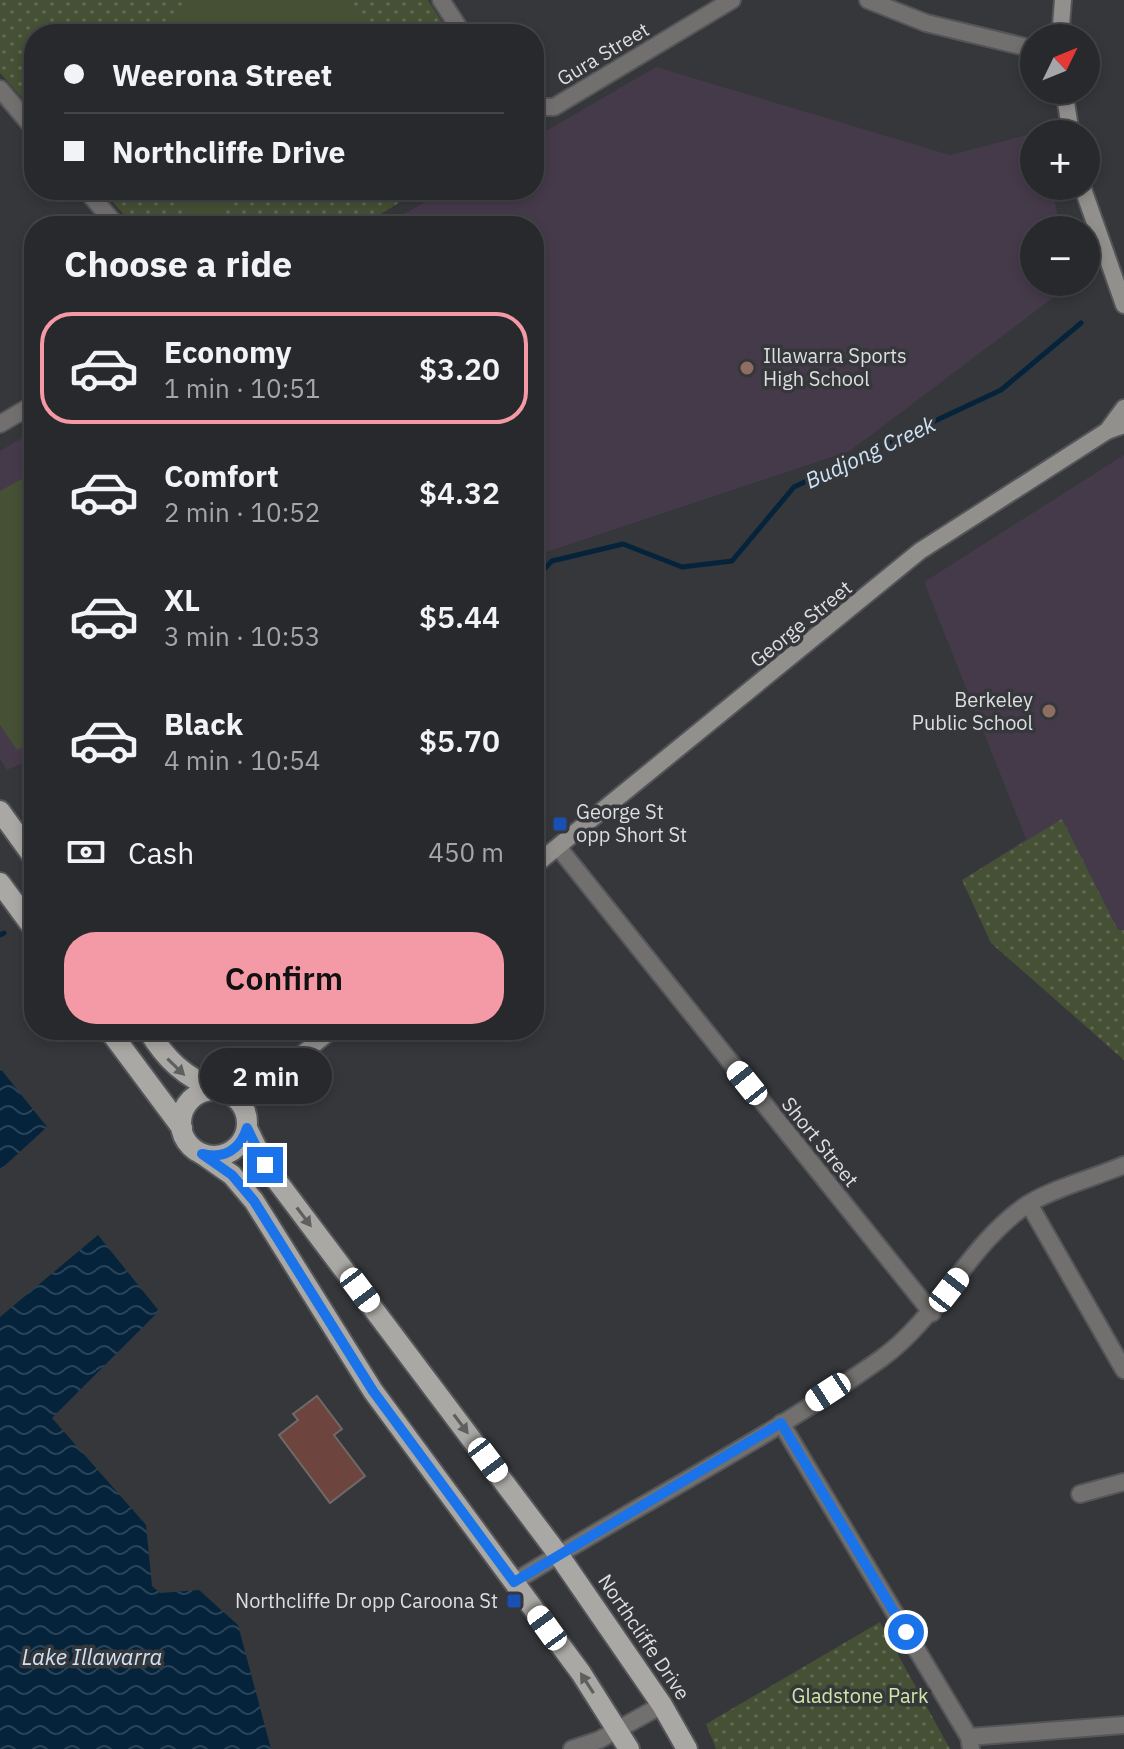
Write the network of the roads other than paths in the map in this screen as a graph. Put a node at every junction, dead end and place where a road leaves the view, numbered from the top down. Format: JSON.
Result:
{"nodes":[{"id":1,"x":441,"y":0,"type":"edge"},
{"id":2,"x":732,"y":0,"type":"edge"},
{"id":3,"x":868,"y":0,"type":"edge"},
{"id":4,"x":1063,"y":0,"type":"edge"},
{"id":5,"x":457,"y":24,"type":"edge"},
{"id":6,"x":1061,"y":24,"type":"edge"},
{"id":7,"x":1020,"y":46,"type":"edge"},
{"id":8,"x":0,"y":89,"type":"edge"},
{"id":9,"x":544,"y":107,"type":"edge"},
{"id":10,"x":24,"y":117,"type":"edge"},
{"id":11,"x":95,"y":200,"type":"edge"},
{"id":12,"x":1087,"y":200,"type":"edge"},
{"id":13,"x":108,"y":216,"type":"edge"},
{"id":14,"x":1124,"y":305,"type":"edge"},
{"id":15,"x":1124,"y":408,"type":"edge"},
{"id":16,"x":24,"y":410,"type":"edge"},
{"id":17,"x":0,"y":424,"type":"edge"},
{"id":18,"x":1124,"y":425,"type":"edge"},
{"id":19,"x":1107,"y":431,"type":"junction"},
{"id":20,"x":0,"y":811,"type":"edge"},
{"id":21,"x":24,"y":844,"type":"edge"},
{"id":22,"x":558,"y":847,"type":"junction"},
{"id":23,"x":544,"y":858,"type":"edge"},
{"id":24,"x":0,"y":883,"type":"edge"},
{"id":25,"x":24,"y":915,"type":"edge"},
{"id":26,"x":116,"y":1040,"type":"edge"},
{"id":27,"x":155,"y":1040,"type":"edge"},
{"id":28,"x":320,"y":1040,"type":"edge"},
{"id":29,"x":216,"y":1090,"type":"junction"},
{"id":30,"x":241,"y":1103,"type":"junction"},
{"id":31,"x":182,"y":1128,"type":"junction"},
{"id":32,"x":247,"y":1128,"type":"junction"},
{"id":33,"x":202,"y":1154,"type":"junction"},
{"id":34,"x":1124,"y":1165,"type":"edge"},
{"id":35,"x":1029,"y":1204,"type":"junction"},
{"id":36,"x":932,"y":1313,"type":"junction"},
{"id":37,"x":1124,"y":1370,"type":"edge"},
{"id":38,"x":781,"y":1423,"type":"junction"},
{"id":39,"x":1124,"y":1482,"type":"edge"},
{"id":40,"x":1080,"y":1494,"type":"dead end"},
{"id":41,"x":558,"y":1554,"type":"junction"},
{"id":42,"x":514,"y":1582,"type":"junction"},
{"id":43,"x":662,"y":1705,"type":"junction"},
{"id":44,"x":1124,"y":1725,"type":"edge"},
{"id":45,"x":617,"y":1730,"type":"junction"},
{"id":46,"x":970,"y":1743,"type":"edge"},
{"id":47,"x":572,"y":1749,"type":"edge"},
{"id":48,"x":629,"y":1749,"type":"edge"},
{"id":49,"x":687,"y":1749,"type":"edge"}],
"edges":[{"from":1,"to":5,"type":"street"},
{"from":2,"to":9,"type":"street","name":"Gura Street"},
{"from":3,"to":7,"type":"street"},
{"from":4,"to":6,"type":"main road"},
{"from":8,"to":10,"type":"street"},
{"from":11,"to":13,"type":"street"},
{"from":12,"to":14,"type":"main road"},
{"from":15,"to":19,"type":"main road","name":"George Street"},
{"from":16,"to":17,"type":"street"},
{"from":18,"to":19,"type":"main road","name":"George Street"},
{"from":19,"to":22,"type":"main road","name":"George Street"},
{"from":20,"to":21,"type":"main road"},
{"from":22,"to":23,"type":"main road","name":"George Street"},
{"from":22,"to":36,"type":"street","name":"Short Street"},
{"from":24,"to":25,"type":"main road"},
{"from":26,"to":31,"type":"main road"},
{"from":27,"to":29,"type":"main road","one_way":true},
{"from":28,"to":30,"type":"main road"},
{"from":29,"to":30,"type":"main road"},
{"from":29,"to":31,"type":"main road"},
{"from":30,"to":32,"type":"main road"},
{"from":31,"to":33,"type":"main road"},
{"from":32,"to":33,"type":"main road"},
{"from":32,"to":41,"type":"main road","name":"Northcliffe Drive","one_way":true},
{"from":33,"to":42,"type":"main road"},
{"from":34,"to":35,"type":"street"},
{"from":35,"to":36,"type":"street"},
{"from":35,"to":37,"type":"street"},
{"from":36,"to":38,"type":"street"},
{"from":38,"to":41,"type":"street"},
{"from":38,"to":46,"type":"street"},
{"from":39,"to":40,"type":"street"},
{"from":41,"to":42,"type":"street"},
{"from":41,"to":43,"type":"main road","name":"Northcliffe Drive"},
{"from":45,"to":42,"type":"main road","one_way":true},
{"from":43,"to":45,"type":"street"},
{"from":43,"to":49,"type":"main road","name":"Northcliffe Drive"},
{"from":44,"to":46,"type":"street"},
{"from":45,"to":47,"type":"street"},
{"from":45,"to":48,"type":"main road"}]}
